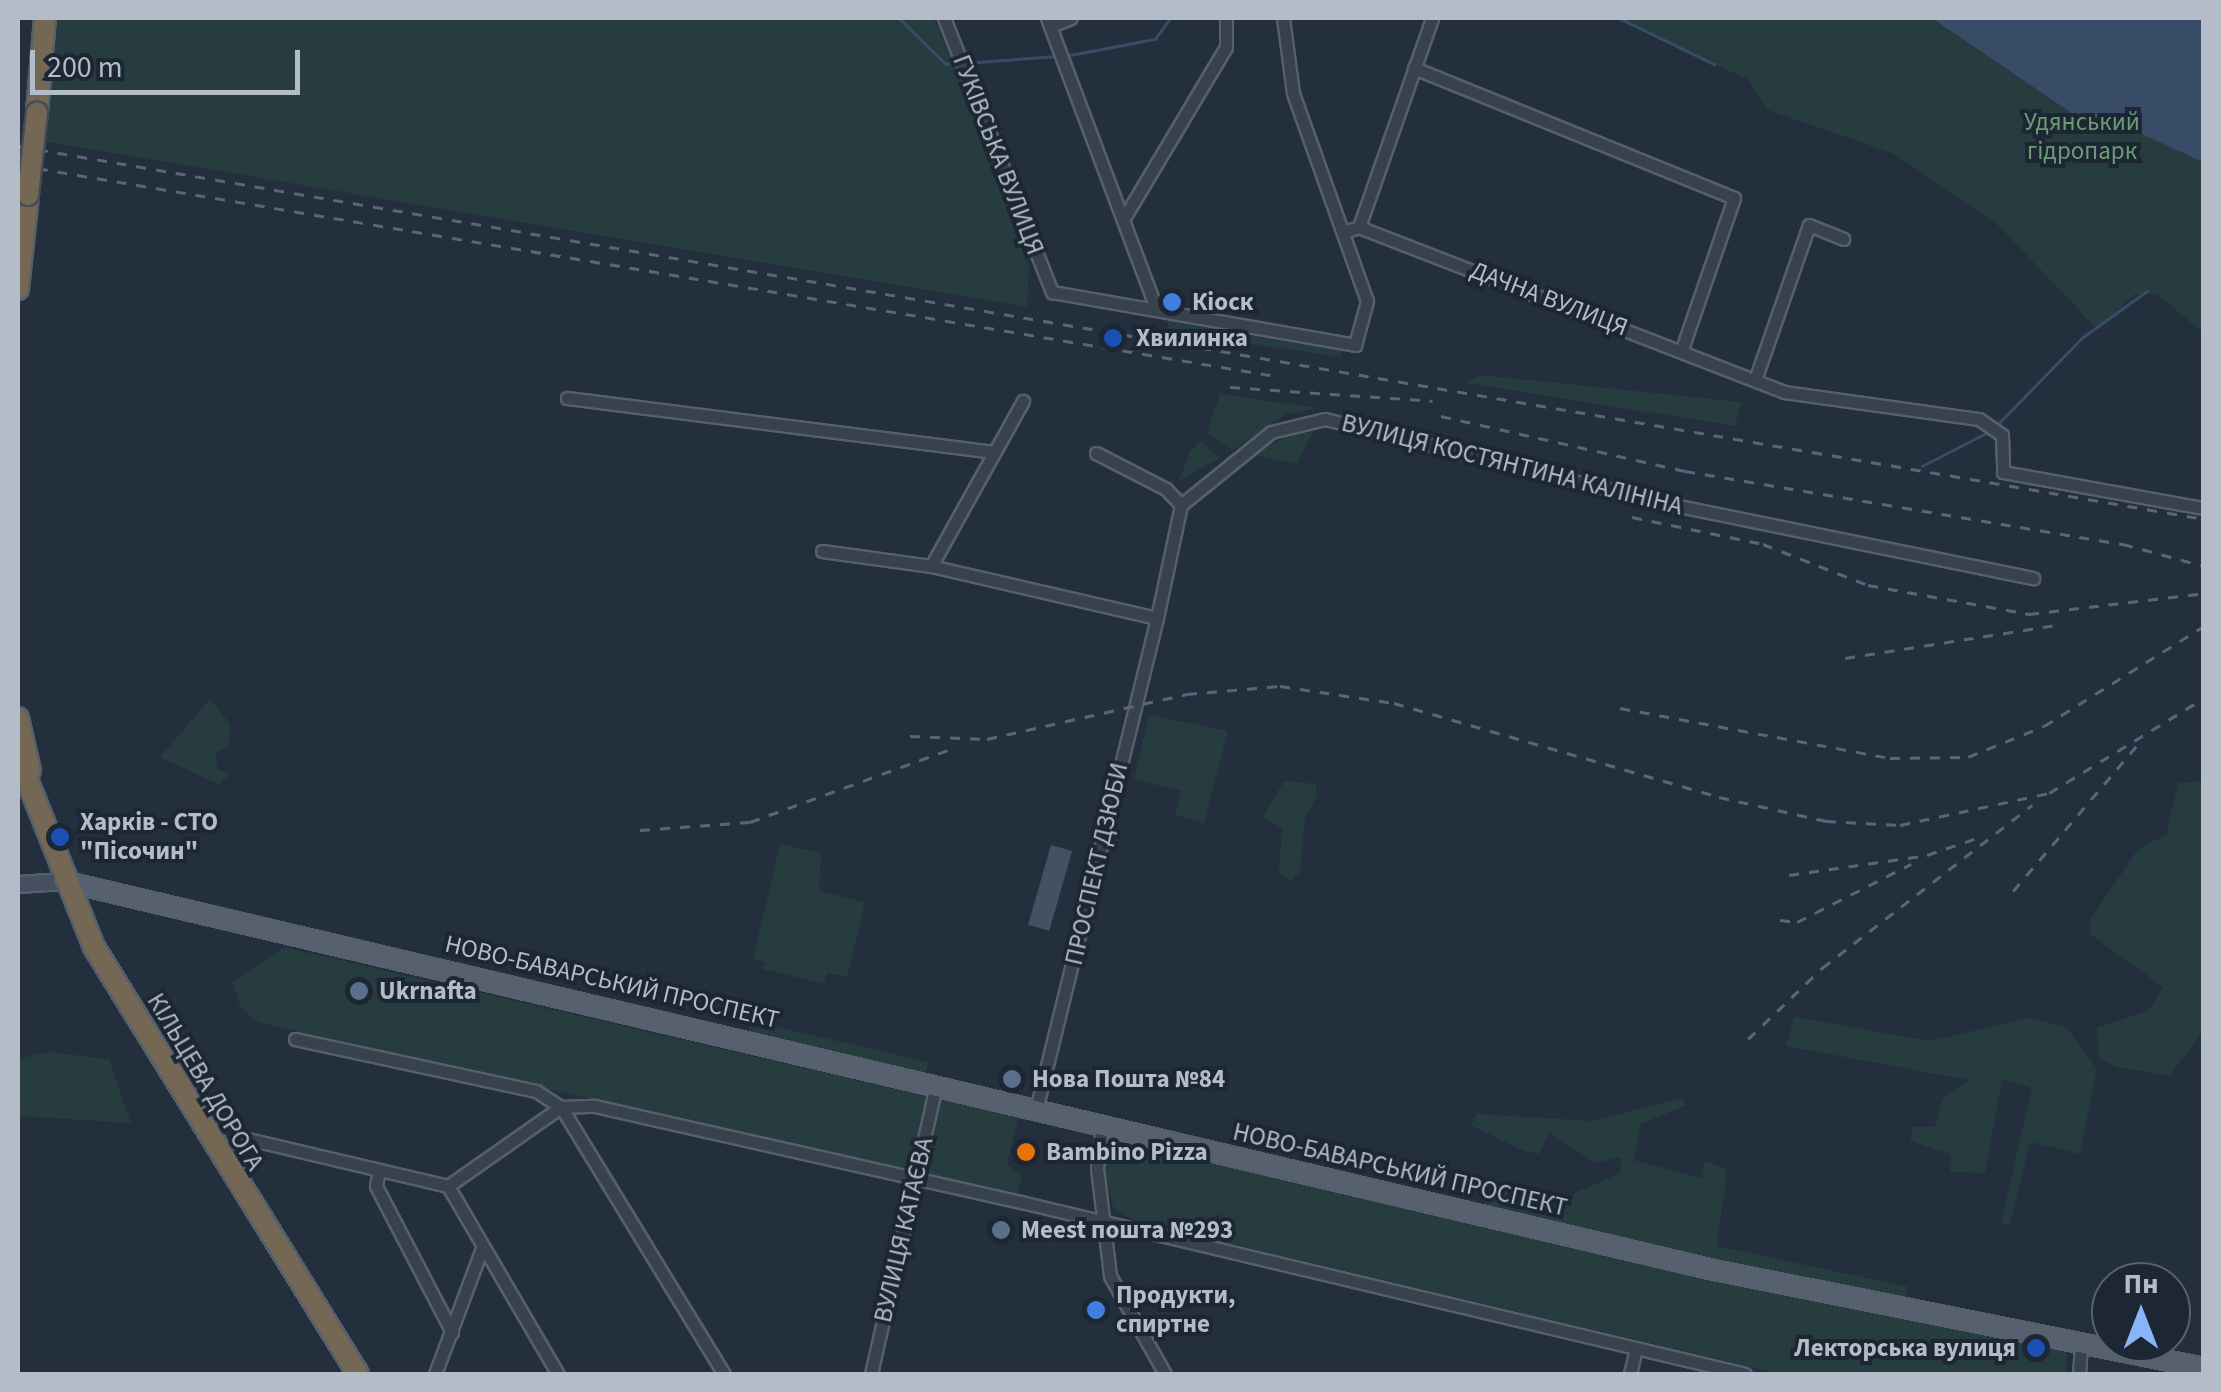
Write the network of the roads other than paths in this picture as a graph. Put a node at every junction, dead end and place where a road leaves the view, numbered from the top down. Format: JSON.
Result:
{"nodes":[{"id":1,"x":45,"y":18,"type":"edge"},
{"id":2,"x":944,"y":18,"type":"edge"},
{"id":3,"x":1071,"y":18,"type":"edge"},
{"id":4,"x":1283,"y":18,"type":"edge"},
{"id":5,"x":1432,"y":18,"type":"edge"},
{"id":6,"x":1226,"y":20,"type":"dead end"},
{"id":7,"x":1049,"y":22,"type":"edge"},
{"id":8,"x":1414,"y":68,"type":"junction"},
{"id":9,"x":1124,"y":218,"type":"junction"},
{"id":10,"x":1358,"y":227,"type":"junction"},
{"id":11,"x":1343,"y":232,"type":"junction"},
{"id":12,"x":1842,"y":239,"type":"dead end"},
{"id":13,"x":18,"y":289,"type":"edge"},
{"id":14,"x":1157,"y":310,"type":"junction"},
{"id":15,"x":1682,"y":350,"type":"junction"},
{"id":16,"x":1754,"y":380,"type":"junction"},
{"id":17,"x":566,"y":398,"type":"dead end"},
{"id":18,"x":1023,"y":402,"type":"dead end"},
{"id":19,"x":993,"y":452,"type":"junction"},
{"id":20,"x":1096,"y":453,"type":"dead end"},
{"id":21,"x":1181,"y":505,"type":"junction"},
{"id":22,"x":2204,"y":508,"type":"edge"},
{"id":23,"x":822,"y":551,"type":"dead end"},
{"id":24,"x":931,"y":566,"type":"junction"},
{"id":25,"x":2033,"y":578,"type":"dead end"},
{"id":26,"x":1157,"y":618,"type":"junction"},
{"id":27,"x":18,"y":718,"type":"edge"},
{"id":28,"x":18,"y":757,"type":"edge"},
{"id":29,"x":36,"y":802,"type":"junction"},
{"id":30,"x":63,"y":881,"type":"junction"},
{"id":31,"x":18,"y":884,"type":"edge"},
{"id":32,"x":294,"y":1039,"type":"dead end"},
{"id":33,"x":936,"y":1085,"type":"junction"},
{"id":34,"x":561,"y":1106,"type":"junction"},
{"id":35,"x":1036,"y":1110,"type":"junction"},
{"id":36,"x":1102,"y":1126,"type":"junction"},
{"id":37,"x":248,"y":1139,"type":"dead end"},
{"id":38,"x":379,"y":1170,"type":"junction"},
{"id":39,"x":916,"y":1179,"type":"junction"},
{"id":40,"x":448,"y":1186,"type":"junction"},
{"id":41,"x":1102,"y":1222,"type":"junction"},
{"id":42,"x":482,"y":1248,"type":"junction"},
{"id":43,"x":452,"y":1332,"type":"junction"},
{"id":44,"x":2081,"y":1344,"type":"junction"},
{"id":45,"x":1636,"y":1349,"type":"junction"},
{"id":46,"x":2204,"y":1368,"type":"edge"},
{"id":47,"x":1161,"y":1373,"type":"edge"},
{"id":48,"x":358,"y":1374,"type":"edge"},
{"id":49,"x":435,"y":1374,"type":"edge"},
{"id":50,"x":558,"y":1374,"type":"edge"},
{"id":51,"x":724,"y":1374,"type":"edge"},
{"id":52,"x":871,"y":1374,"type":"edge"},
{"id":53,"x":1630,"y":1374,"type":"edge"},
{"id":54,"x":1745,"y":1374,"type":"edge"},
{"id":55,"x":2079,"y":1374,"type":"edge"}],
"edges":[{"from":1,"to":13,"type":"highway","bridge":true},
{"from":2,"to":14,"type":"street","name":"ГУКІВСЬКА ВУЛИЦЯ"},
{"from":3,"to":7,"type":"street"},
{"from":4,"to":11,"type":"street"},
{"from":5,"to":8,"type":"street"},
{"from":6,"to":9,"type":"street"},
{"from":7,"to":9,"type":"street"},
{"from":8,"to":10,"type":"street"},
{"from":8,"to":15,"type":"street"},
{"from":9,"to":14,"type":"street"},
{"from":10,"to":11,"type":"street"},
{"from":10,"to":15,"type":"street","name":"ДАЧНА ВУЛИЦЯ"},
{"from":11,"to":14,"type":"street"},
{"from":12,"to":16,"type":"street"},
{"from":15,"to":16,"type":"street","name":"ДАЧНА ВУЛИЦЯ"},
{"from":16,"to":22,"type":"street","name":"ДАЧНА ВУЛИЦЯ"},
{"from":17,"to":19,"type":"street"},
{"from":18,"to":19,"type":"street"},
{"from":19,"to":24,"type":"street"},
{"from":20,"to":21,"type":"street"},
{"from":21,"to":25,"type":"street","name":"ВУЛИЦЯ КОСТЯНТИНА КАЛІНІНА"},
{"from":21,"to":26,"type":"street"},
{"from":23,"to":24,"type":"street"},
{"from":24,"to":26,"type":"street"},
{"from":26,"to":35,"type":"street","name":"ПРОСПЕКТ ДЗЮБИ"},
{"from":27,"to":29,"type":"highway","name":"КІЛЬЦЕВА ДОРОГА"},
{"from":28,"to":29,"type":"highway","name":"КІЛЬЦЕВА ДОРОГА"},
{"from":29,"to":30,"type":"highway","name":"КІЛЬЦЕВА ДОРОГА"},
{"from":30,"to":31,"type":"street"},
{"from":30,"to":33,"type":"main road","name":"НОВО-БАВАРСЬКИЙ ПРОСПЕКТ"},
{"from":30,"to":48,"type":"highway","name":"КІЛЬЦЕВА ДОРОГА"},
{"from":32,"to":34,"type":"street"},
{"from":33,"to":35,"type":"main road","name":"НОВО-БАВАРСЬКИЙ ПРОСПЕКТ"},
{"from":33,"to":39,"type":"street","name":"ВУЛИЦЯ КАТАЄВА"},
{"from":34,"to":39,"type":"street"},
{"from":34,"to":40,"type":"street"},
{"from":34,"to":51,"type":"street"},
{"from":35,"to":36,"type":"main road","name":"НОВО-БАВАРСЬКИЙ ПРОСПЕКТ"},
{"from":36,"to":41,"type":"street"},
{"from":36,"to":44,"type":"main road","name":"НОВО-БАВАРСЬКИЙ ПРОСПЕКТ"},
{"from":37,"to":38,"type":"street"},
{"from":38,"to":40,"type":"street"},
{"from":38,"to":43,"type":"street"},
{"from":39,"to":41,"type":"street"},
{"from":39,"to":52,"type":"street","name":"ВУЛИЦЯ КАТАЄВА"},
{"from":40,"to":42,"type":"street"},
{"from":41,"to":45,"type":"street"},
{"from":41,"to":47,"type":"street"},
{"from":42,"to":43,"type":"street"},
{"from":42,"to":50,"type":"street"},
{"from":43,"to":49,"type":"street"},
{"from":44,"to":46,"type":"main road","name":"НОВО-БАВАРСЬКИЙ ПРОСПЕКТ"},
{"from":44,"to":55,"type":"street"},
{"from":45,"to":53,"type":"street"},
{"from":45,"to":54,"type":"street"}]}
